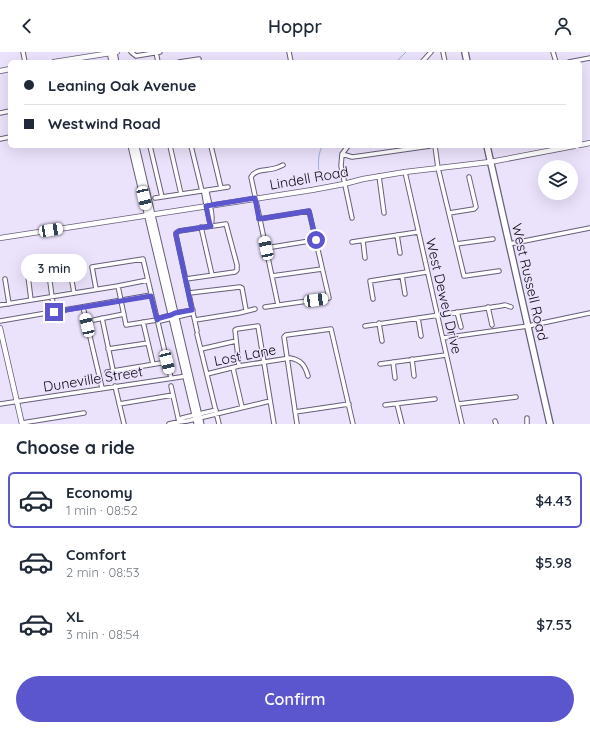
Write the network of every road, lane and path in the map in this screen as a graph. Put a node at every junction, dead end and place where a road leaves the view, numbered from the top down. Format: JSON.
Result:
{"nodes":[{"id":1,"x":113,"y":52,"type":"edge"},
{"id":2,"x":131,"y":52,"type":"edge"},
{"id":3,"x":158,"y":52,"type":"edge"},
{"id":4,"x":431,"y":52,"type":"edge"},
{"id":5,"x":149,"y":53,"type":"edge"},
{"id":6,"x":590,"y":58,"type":"edge"},
{"id":7,"x":199,"y":59,"type":"dead end"},
{"id":8,"x":66,"y":60,"type":"edge"},
{"id":9,"x":195,"y":60,"type":"edge"},
{"id":10,"x":424,"y":60,"type":"edge"},
{"id":11,"x":580,"y":60,"type":"edge"},
{"id":12,"x":133,"y":148,"type":"edge"},
{"id":13,"x":136,"y":148,"type":"edge"},
{"id":14,"x":150,"y":148,"type":"edge"},
{"id":15,"x":170,"y":148,"type":"edge"},
{"id":16,"x":192,"y":148,"type":"edge"},
{"id":17,"x":211,"y":148,"type":"edge"},
{"id":18,"x":346,"y":148,"type":"edge"},
{"id":19,"x":415,"y":148,"type":"edge"},
{"id":20,"x":435,"y":148,"type":"edge"},
{"id":21,"x":486,"y":148,"type":"edge"},
{"id":22,"x":564,"y":148,"type":"edge"},
{"id":23,"x":342,"y":154,"type":"junction"},
{"id":24,"x":490,"y":162,"type":"junction"},
{"id":25,"x":283,"y":165,"type":"dead end"},
{"id":26,"x":438,"y":168,"type":"junction"},
{"id":27,"x":405,"y":172,"type":"junction"},
{"id":28,"x":140,"y":175,"type":"junction"},
{"id":29,"x":379,"y":176,"type":"junction"},
{"id":30,"x":469,"y":177,"type":"dead end"},
{"id":31,"x":344,"y":184,"type":"junction"},
{"id":32,"x":228,"y":187,"type":"dead end"},
{"id":33,"x":221,"y":188,"type":"junction"},
{"id":34,"x":203,"y":191,"type":"junction"},
{"id":35,"x":181,"y":194,"type":"junction"},
{"id":36,"x":162,"y":197,"type":"junction"},
{"id":37,"x":155,"y":198,"type":"dead end"},
{"id":38,"x":255,"y":198,"type":"junction"},
{"id":39,"x":208,"y":206,"type":"junction"},
{"id":40,"x":384,"y":213,"type":"dead end"},
{"id":41,"x":449,"y":213,"type":"junction"},
{"id":42,"x":150,"y":215,"type":"junction"},
{"id":43,"x":352,"y":218,"type":"dead end"},
{"id":44,"x":259,"y":219,"type":"junction"},
{"id":45,"x":211,"y":226,"type":"junction"},
{"id":46,"x":201,"y":227,"type":"junction"},
{"id":47,"x":590,"y":228,"type":"edge"},
{"id":48,"x":418,"y":232,"type":"junction"},
{"id":49,"x":397,"y":235,"type":"junction"},
{"id":50,"x":0,"y":238,"type":"edge"},
{"id":51,"x":492,"y":239,"type":"dead end"},
{"id":52,"x":316,"y":240,"type":"junction"},
{"id":53,"x":363,"y":241,"type":"junction"},
{"id":54,"x":352,"y":242,"type":"dead end"},
{"id":55,"x":456,"y":244,"type":"junction"},
{"id":56,"x":509,"y":244,"type":"junction"},
{"id":57,"x":266,"y":248,"type":"junction"},
{"id":58,"x":400,"y":253,"type":"dead end"},
{"id":59,"x":366,"y":258,"type":"dead end"},
{"id":60,"x":322,"y":269,"type":"junction"},
{"id":61,"x":70,"y":270,"type":"dead end"},
{"id":62,"x":499,"y":271,"type":"dead end"},
{"id":63,"x":427,"y":272,"type":"junction"},
{"id":64,"x":49,"y":274,"type":"dead end"},
{"id":65,"x":212,"y":275,"type":"junction"},
{"id":66,"x":28,"y":276,"type":"dead end"},
{"id":67,"x":272,"y":276,"type":"junction"},
{"id":68,"x":402,"y":276,"type":"junction"},
{"id":69,"x":4,"y":279,"type":"dead end"},
{"id":70,"x":186,"y":279,"type":"junction"},
{"id":71,"x":148,"y":280,"type":"junction"},
{"id":72,"x":118,"y":286,"type":"junction"},
{"id":73,"x":96,"y":290,"type":"junction"},
{"id":74,"x":74,"y":293,"type":"junction"},
{"id":75,"x":189,"y":293,"type":"junction"},
{"id":76,"x":405,"y":294,"type":"dead end"},
{"id":77,"x":151,"y":296,"type":"junction"},
{"id":78,"x":52,"y":297,"type":"junction"},
{"id":79,"x":373,"y":299,"type":"dead end"},
{"id":80,"x":31,"y":300,"type":"junction"},
{"id":81,"x":121,"y":301,"type":"junction"},
{"id":82,"x":9,"y":304,"type":"junction"},
{"id":83,"x":0,"y":305,"type":"edge"},
{"id":84,"x":278,"y":306,"type":"junction"},
{"id":85,"x":83,"y":307,"type":"junction"},
{"id":86,"x":265,"y":307,"type":"dead end"},
{"id":87,"x":511,"y":307,"type":"dead end"},
{"id":88,"x":488,"y":308,"type":"junction"},
{"id":89,"x":255,"y":309,"type":"dead end"},
{"id":90,"x":246,"y":310,"type":"junction"},
{"id":91,"x":193,"y":311,"type":"junction"},
{"id":92,"x":54,"y":312,"type":"junction"},
{"id":93,"x":457,"y":312,"type":"junction"},
{"id":94,"x":124,"y":314,"type":"junction"},
{"id":95,"x":590,"y":314,"type":"edge"},
{"id":96,"x":437,"y":315,"type":"junction"},
{"id":97,"x":173,"y":316,"type":"junction"},
{"id":98,"x":102,"y":318,"type":"junction"},
{"id":99,"x":418,"y":318,"type":"junction"},
{"id":100,"x":94,"y":320,"type":"dead end"},
{"id":101,"x":157,"y":320,"type":"junction"},
{"id":102,"x":195,"y":320,"type":"junction"},
{"id":103,"x":0,"y":321,"type":"edge"},
{"id":104,"x":143,"y":322,"type":"junction"},
{"id":105,"x":379,"y":323,"type":"junction"},
{"id":106,"x":492,"y":325,"type":"dead end"},
{"id":107,"x":365,"y":326,"type":"dead end"},
{"id":108,"x":461,"y":326,"type":"dead end"},
{"id":109,"x":528,"y":326,"type":"junction"},
{"id":110,"x":0,"y":328,"type":"edge"},
{"id":111,"x":421,"y":336,"type":"dead end"},
{"id":112,"x":443,"y":338,"type":"junction"},
{"id":113,"x":236,"y":340,"type":"junction"},
{"id":114,"x":382,"y":341,"type":"dead end"},
{"id":115,"x":148,"y":343,"type":"junction"},
{"id":116,"x":108,"y":349,"type":"junction"},
{"id":117,"x":201,"y":349,"type":"junction"},
{"id":118,"x":446,"y":355,"type":"junction"},
{"id":119,"x":287,"y":358,"type":"junction"},
{"id":120,"x":412,"y":360,"type":"junction"},
{"id":121,"x":167,"y":362,"type":"junction"},
{"id":122,"x":264,"y":362,"type":"junction"},
{"id":123,"x":393,"y":362,"type":"junction"},
{"id":124,"x":153,"y":364,"type":"junction"},
{"id":125,"x":380,"y":364,"type":"dead end"},
{"id":126,"x":239,"y":366,"type":"junction"},
{"id":127,"x":233,"y":368,"type":"junction"},
{"id":128,"x":113,"y":370,"type":"junction"},
{"id":129,"x":107,"y":372,"type":"dead end"},
{"id":130,"x":207,"y":374,"type":"junction"},
{"id":131,"x":187,"y":376,"type":"junction"},
{"id":132,"x":308,"y":376,"type":"dead end"},
{"id":133,"x":414,"y":376,"type":"dead end"},
{"id":134,"x":171,"y":378,"type":"junction"},
{"id":135,"x":395,"y":378,"type":"dead end"},
{"id":136,"x":115,"y":386,"type":"junction"},
{"id":137,"x":171,"y":386,"type":"dead end"},
{"id":138,"x":102,"y":388,"type":"junction"},
{"id":139,"x":173,"y":395,"type":"junction"},
{"id":140,"x":516,"y":397,"type":"dead end"},
{"id":141,"x":435,"y":399,"type":"dead end"},
{"id":142,"x":270,"y":401,"type":"junction"},
{"id":143,"x":16,"y":402,"type":"junction"},
{"id":144,"x":0,"y":404,"type":"edge"},
{"id":145,"x":119,"y":404,"type":"junction"},
{"id":146,"x":348,"y":404,"type":"junction"},
{"id":147,"x":397,"y":404,"type":"junction"},
{"id":148,"x":458,"y":404,"type":"junction"},
{"id":149,"x":385,"y":405,"type":"dead end"},
{"id":150,"x":242,"y":408,"type":"junction"},
{"id":151,"x":216,"y":412,"type":"junction"},
{"id":152,"x":295,"y":412,"type":"junction"},
{"id":153,"x":84,"y":413,"type":"dead end"},
{"id":154,"x":197,"y":418,"type":"edge"},
{"id":155,"x":526,"y":418,"type":"dead end"},
{"id":156,"x":179,"y":423,"type":"edge"},
{"id":157,"x":22,"y":424,"type":"edge"},
{"id":158,"x":124,"y":424,"type":"edge"},
{"id":159,"x":169,"y":424,"type":"edge"},
{"id":160,"x":201,"y":424,"type":"edge"},
{"id":161,"x":219,"y":424,"type":"edge"},
{"id":162,"x":274,"y":424,"type":"edge"},
{"id":163,"x":297,"y":424,"type":"edge"},
{"id":164,"x":353,"y":424,"type":"edge"},
{"id":165,"x":402,"y":424,"type":"edge"},
{"id":166,"x":462,"y":424,"type":"edge"},
{"id":167,"x":527,"y":424,"type":"edge"},
{"id":168,"x":550,"y":424,"type":"edge"}],
"edges":[{"from":1,"to":8,"type":"street"},
{"from":2,"to":5,"type":"street"},
{"from":3,"to":5,"type":"street"},
{"from":4,"to":10,"type":"street"},
{"from":6,"to":11,"type":"street"},
{"from":7,"to":9,"type":"street"},
{"from":12,"to":28,"type":"main road"},
{"from":13,"to":28,"type":"main road"},
{"from":14,"to":36,"type":"street"},
{"from":15,"to":35,"type":"street"},
{"from":16,"to":34,"type":"street"},
{"from":17,"to":33,"type":"street"},
{"from":18,"to":23,"type":"street"},
{"from":19,"to":23,"type":"street"},
{"from":20,"to":26,"type":"street"},
{"from":21,"to":24,"type":"main road","name":"West Russell Road"},
{"from":22,"to":24,"type":"street","name":"Lindell Road"},
{"from":23,"to":31,"type":"street"},
{"from":24,"to":26,"type":"street","name":"Lindell Road"},
{"from":24,"to":56,"type":"main road","name":"West Russell Road"},
{"from":25,"to":38,"type":"street"},
{"from":26,"to":27,"type":"street","name":"Lindell Road"},
{"from":26,"to":41,"type":"street"},
{"from":27,"to":29,"type":"street","name":"Lindell Road"},
{"from":27,"to":48,"type":"street","name":"West Dewey Drive"},
{"from":28,"to":42,"type":"main road"},
{"from":29,"to":31,"type":"street","name":"Lindell Road"},
{"from":29,"to":40,"type":"street"},
{"from":30,"to":41,"type":"street"},
{"from":31,"to":38,"type":"street","name":"Lindell Road"},
{"from":31,"to":43,"type":"street"},
{"from":32,"to":33,"type":"street"},
{"from":33,"to":34,"type":"street"},
{"from":34,"to":35,"type":"street"},
{"from":34,"to":39,"type":"street"},
{"from":35,"to":36,"type":"street"},
{"from":36,"to":37,"type":"street"},
{"from":38,"to":39,"type":"street","name":"Lindell Road"},
{"from":38,"to":44,"type":"street"},
{"from":39,"to":42,"type":"street","name":"Lindell Road"},
{"from":39,"to":45,"type":"street"},
{"from":41,"to":55,"type":"street"},
{"from":42,"to":50,"type":"street","name":"Lindell Road"},
{"from":42,"to":97,"type":"main road"},
{"from":44,"to":52,"type":"street"},
{"from":44,"to":57,"type":"street"},
{"from":45,"to":46,"type":"street"},
{"from":45,"to":65,"type":"street"},
{"from":46,"to":65,"type":"street"},
{"from":46,"to":70,"type":"street"},
{"from":47,"to":56,"type":"street"},
{"from":48,"to":49,"type":"street"},
{"from":48,"to":63,"type":"street","name":"West Dewey Drive"},
{"from":49,"to":53,"type":"street"},
{"from":49,"to":58,"type":"street"},
{"from":51,"to":55,"type":"street"},
{"from":52,"to":57,"type":"street"},
{"from":52,"to":60,"type":"street"},
{"from":53,"to":54,"type":"street"},
{"from":53,"to":59,"type":"street"},
{"from":55,"to":62,"type":"street"},
{"from":56,"to":109,"type":"main road","name":"West Russell Road"},
{"from":57,"to":67,"type":"street"},
{"from":60,"to":67,"type":"street"},
{"from":60,"to":84,"type":"street"},
{"from":61,"to":74,"type":"street"},
{"from":63,"to":68,"type":"street"},
{"from":63,"to":96,"type":"street","name":"West Dewey Drive"},
{"from":64,"to":78,"type":"street"},
{"from":65,"to":70,"type":"street"},
{"from":66,"to":80,"type":"street"},
{"from":67,"to":84,"type":"street"},
{"from":68,"to":76,"type":"street"},
{"from":68,"to":79,"type":"street"},
{"from":69,"to":82,"type":"street"},
{"from":70,"to":75,"type":"street"},
{"from":71,"to":72,"type":"street"},
{"from":71,"to":73,"type":"street"},
{"from":71,"to":77,"type":"street"},
{"from":72,"to":73,"type":"street"},
{"from":72,"to":81,"type":"street"},
{"from":73,"to":74,"type":"street"},
{"from":74,"to":78,"type":"street"},
{"from":75,"to":90,"type":"street"},
{"from":75,"to":91,"type":"street"},
{"from":77,"to":81,"type":"street"},
{"from":77,"to":101,"type":"street"},
{"from":78,"to":80,"type":"street"},
{"from":78,"to":92,"type":"street"},
{"from":80,"to":82,"type":"street"},
{"from":81,"to":85,"type":"street"},
{"from":81,"to":94,"type":"street"},
{"from":82,"to":83,"type":"street"},
{"from":84,"to":86,"type":"street"},
{"from":85,"to":92,"type":"street"},
{"from":85,"to":138,"type":"street"},
{"from":87,"to":88,"type":"street"},
{"from":88,"to":93,"type":"street"},
{"from":88,"to":106,"type":"street"},
{"from":89,"to":90,"type":"street"},
{"from":90,"to":102,"type":"street"},
{"from":91,"to":97,"type":"street"},
{"from":91,"to":102,"type":"street"},
{"from":92,"to":103,"type":"street"},
{"from":93,"to":96,"type":"street"},
{"from":93,"to":108,"type":"street"},
{"from":94,"to":98,"type":"street"},
{"from":94,"to":104,"type":"street"},
{"from":95,"to":109,"type":"street"},
{"from":96,"to":99,"type":"street"},
{"from":96,"to":112,"type":"street","name":"West Dewey Drive"},
{"from":97,"to":101,"type":"street"},
{"from":97,"to":131,"type":"main road"},
{"from":98,"to":100,"type":"street"},
{"from":98,"to":116,"type":"street"},
{"from":99,"to":105,"type":"street"},
{"from":99,"to":111,"type":"street"},
{"from":101,"to":104,"type":"street"},
{"from":101,"to":121,"type":"street"},
{"from":102,"to":117,"type":"street"},
{"from":104,"to":115,"type":"street"},
{"from":105,"to":107,"type":"street"},
{"from":105,"to":114,"type":"street"},
{"from":109,"to":112,"type":"street"},
{"from":109,"to":168,"type":"main road","name":"West Russell Road"},
{"from":110,"to":143,"type":"street"},
{"from":112,"to":118,"type":"street","name":"West Dewey Drive"},
{"from":113,"to":117,"type":"street"},
{"from":113,"to":122,"type":"street"},
{"from":113,"to":126,"type":"street"},
{"from":115,"to":116,"type":"street"},
{"from":115,"to":124,"type":"street"},
{"from":116,"to":128,"type":"street"},
{"from":117,"to":130,"type":"street"},
{"from":118,"to":120,"type":"street"},
{"from":118,"to":148,"type":"street","name":"West Dewey Drive"},
{"from":119,"to":122,"type":"street","name":"Lost Lane"},
{"from":119,"to":132,"type":"street"},
{"from":119,"to":146,"type":"street"},
{"from":119,"to":152,"type":"street"},
{"from":120,"to":123,"type":"street"},
{"from":120,"to":133,"type":"street"},
{"from":121,"to":124,"type":"street"},
{"from":121,"to":134,"type":"street"},
{"from":122,"to":126,"type":"street","name":"Lost Lane"},
{"from":122,"to":142,"type":"street"},
{"from":123,"to":125,"type":"street"},
{"from":123,"to":135,"type":"street"},
{"from":124,"to":128,"type":"street"},
{"from":126,"to":127,"type":"street","name":"Lost Lane"},
{"from":127,"to":130,"type":"street","name":"Lost Lane"},
{"from":127,"to":150,"type":"street"},
{"from":128,"to":129,"type":"street"},
{"from":130,"to":151,"type":"street"},
{"from":131,"to":134,"type":"street","name":"Duneville Street"},
{"from":131,"to":154,"type":"main road"},
{"from":134,"to":136,"type":"street","name":"Duneville Street"},
{"from":136,"to":138,"type":"street","name":"Duneville Street"},
{"from":136,"to":145,"type":"street"},
{"from":137,"to":139,"type":"street"},
{"from":138,"to":143,"type":"street","name":"Duneville Street"},
{"from":139,"to":145,"type":"street"},
{"from":139,"to":156,"type":"street"},
{"from":140,"to":148,"type":"street"},
{"from":141,"to":147,"type":"street"},
{"from":142,"to":150,"type":"street"},
{"from":142,"to":162,"type":"street"},
{"from":143,"to":144,"type":"street","name":"Duneville Street"},
{"from":143,"to":157,"type":"street"},
{"from":145,"to":158,"type":"street"},
{"from":146,"to":152,"type":"street"},
{"from":146,"to":164,"type":"street"},
{"from":147,"to":149,"type":"street"},
{"from":147,"to":165,"type":"street"},
{"from":148,"to":166,"type":"street","name":"West Dewey Drive"},
{"from":150,"to":151,"type":"street"},
{"from":151,"to":154,"type":"street"},
{"from":151,"to":161,"type":"street"},
{"from":152,"to":163,"type":"street"},
{"from":153,"to":157,"type":"street"},
{"from":154,"to":156,"type":"street"},
{"from":154,"to":160,"type":"main road"},
{"from":155,"to":167,"type":"street"},
{"from":156,"to":159,"type":"street"}]}
